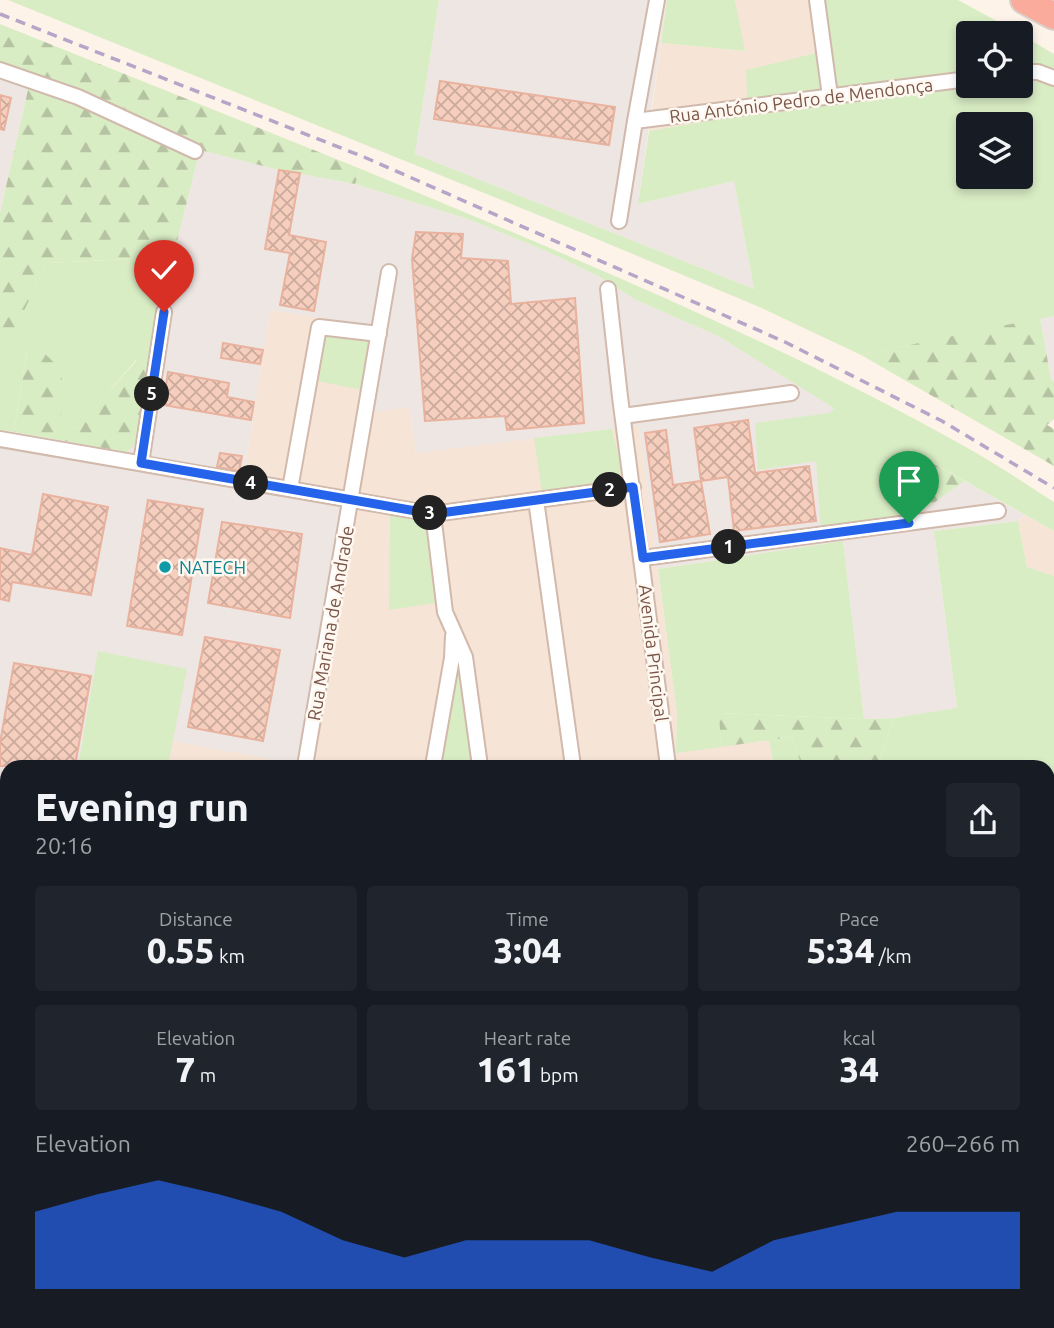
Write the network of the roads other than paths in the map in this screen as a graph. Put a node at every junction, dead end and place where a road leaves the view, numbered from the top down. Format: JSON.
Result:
{"nodes":[{"id":1,"x":657,"y":0,"type":"edge"},
{"id":2,"x":817,"y":0,"type":"edge"},
{"id":3,"x":1024,"y":0,"type":"edge"},
{"id":4,"x":1054,"y":16,"type":"edge"},
{"id":5,"x":0,"y":70,"type":"edge"},
{"id":6,"x":1033,"y":72,"type":"edge"},
{"id":7,"x":1054,"y":78,"type":"edge"},
{"id":8,"x":956,"y":80,"type":"edge"},
{"id":9,"x":830,"y":96,"type":"junction"},
{"id":10,"x":635,"y":121,"type":"junction"},
{"id":11,"x":195,"y":151,"type":"dead end"},
{"id":12,"x":620,"y":220,"type":"dead end"},
{"id":13,"x":389,"y":272,"type":"dead end"},
{"id":14,"x":608,"y":289,"type":"dead end"},
{"id":15,"x":164,"y":312,"type":"dead end"},
{"id":16,"x":379,"y":334,"type":"junction"},
{"id":17,"x":791,"y":393,"type":"dead end"},
{"id":18,"x":623,"y":416,"type":"junction"},
{"id":19,"x":0,"y":439,"type":"edge"},
{"id":20,"x":141,"y":463,"type":"junction"},
{"id":21,"x":633,"y":487,"type":"junction"},
{"id":22,"x":290,"y":489,"type":"junction"},
{"id":23,"x":351,"y":500,"type":"junction"},
{"id":24,"x":536,"y":500,"type":"junction"},
{"id":25,"x":998,"y":511,"type":"dead end"},
{"id":26,"x":433,"y":514,"type":"junction"},
{"id":27,"x":643,"y":558,"type":"junction"},
{"id":28,"x":454,"y":631,"type":"junction"},
{"id":29,"x":306,"y":760,"type":"edge"},
{"id":30,"x":434,"y":760,"type":"edge"},
{"id":31,"x":479,"y":760,"type":"edge"},
{"id":32,"x":572,"y":760,"type":"edge"},
{"id":33,"x":667,"y":760,"type":"edge"}],
"edges":[{"from":1,"to":10,"type":"street"},
{"from":2,"to":9,"type":"street"},
{"from":3,"to":4,"type":"highway"},
{"from":5,"to":11,"type":"street"},
{"from":6,"to":7,"type":"street"},
{"from":8,"to":9,"type":"street","name":"Rua António Pedro de Mendonça"},
{"from":9,"to":10,"type":"street","name":"Rua António Pedro de Mendonça"},
{"from":10,"to":12,"type":"street"},
{"from":13,"to":16,"type":"street","name":"Rua Mariana de Andrade"},
{"from":14,"to":18,"type":"street","name":"Avenida Principal"},
{"from":15,"to":20,"type":"street"},
{"from":16,"to":22,"type":"street"},
{"from":16,"to":23,"type":"street","name":"Rua Mariana de Andrade"},
{"from":17,"to":18,"type":"street"},
{"from":18,"to":21,"type":"street","name":"Avenida Principal"},
{"from":19,"to":20,"type":"street"},
{"from":20,"to":22,"type":"street"},
{"from":21,"to":24,"type":"street"},
{"from":21,"to":27,"type":"street","name":"Avenida Principal"},
{"from":22,"to":23,"type":"street"},
{"from":23,"to":26,"type":"street"},
{"from":23,"to":29,"type":"street","name":"Rua Mariana de Andrade"},
{"from":24,"to":26,"type":"street"},
{"from":24,"to":32,"type":"street"},
{"from":25,"to":27,"type":"street"},
{"from":26,"to":28,"type":"street"},
{"from":27,"to":33,"type":"street","name":"Avenida Principal"},
{"from":28,"to":30,"type":"street"},
{"from":28,"to":31,"type":"street"}]}
